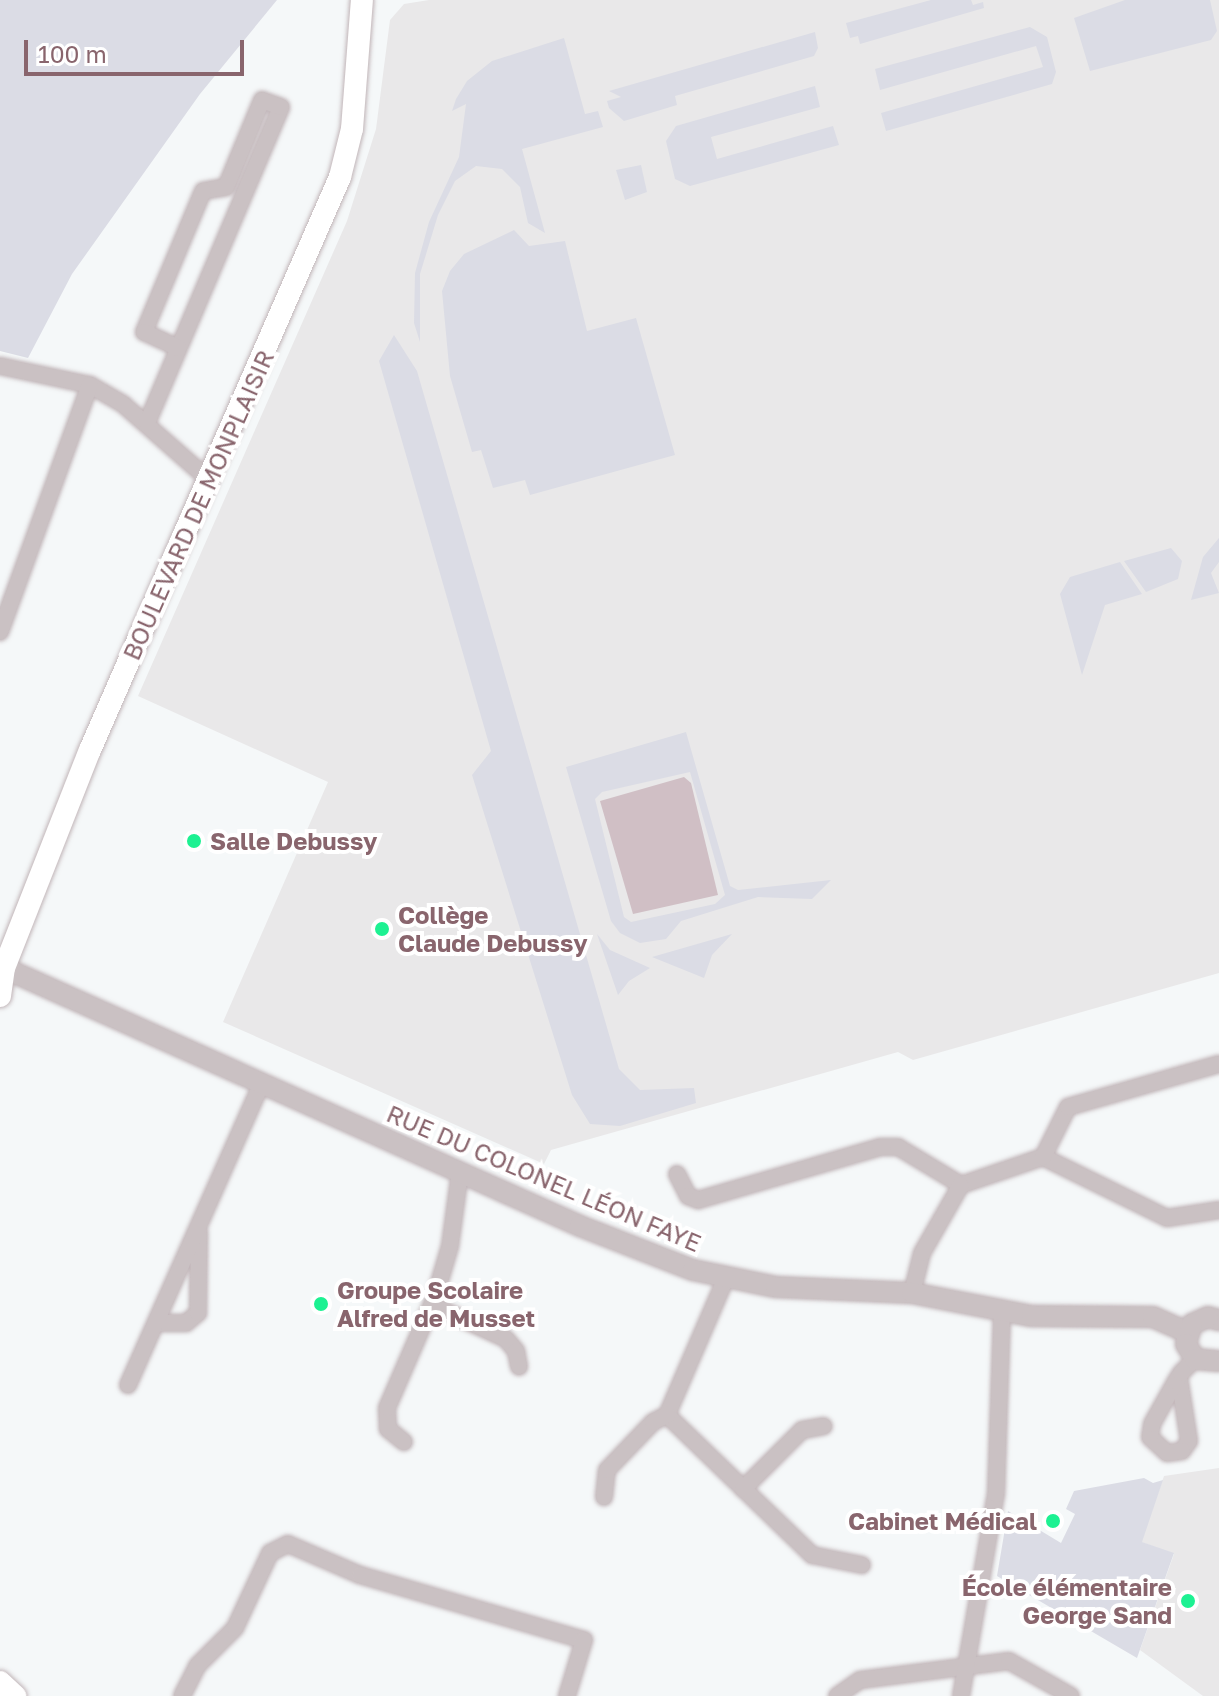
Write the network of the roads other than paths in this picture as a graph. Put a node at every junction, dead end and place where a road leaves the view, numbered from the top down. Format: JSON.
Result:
{"nodes":[{"id":1,"x":362,"y":0,"type":"edge"},
{"id":2,"x":373,"y":0,"type":"edge"},
{"id":3,"x":362,"y":34,"type":"junction"},
{"id":4,"x":179,"y":348,"type":"junction"},
{"id":5,"x":0,"y":366,"type":"edge"},
{"id":6,"x":90,"y":385,"type":"junction"},
{"id":7,"x":147,"y":423,"type":"junction"},
{"id":8,"x":208,"y":479,"type":"junction"},
{"id":9,"x":0,"y":632,"type":"edge"},
{"id":10,"x":2,"y":969,"type":"edge"},
{"id":11,"x":0,"y":996,"type":"edge"},
{"id":12,"x":1219,"y":1064,"type":"edge"},
{"id":13,"x":261,"y":1085,"type":"junction"},
{"id":14,"x":1043,"y":1157,"type":"junction"},
{"id":15,"x":460,"y":1172,"type":"junction"},
{"id":16,"x":677,"y":1174,"type":"dead end"},
{"id":17,"x":961,"y":1185,"type":"junction"},
{"id":18,"x":1219,"y":1210,"type":"edge"},
{"id":19,"x":199,"y":1227,"type":"junction"},
{"id":20,"x":726,"y":1278,"type":"junction"},
{"id":21,"x":912,"y":1293,"type":"junction"},
{"id":22,"x":432,"y":1305,"type":"junction"},
{"id":23,"x":1002,"y":1311,"type":"junction"},
{"id":24,"x":1217,"y":1317,"type":"edge"},
{"id":25,"x":156,"y":1323,"type":"junction"},
{"id":26,"x":1187,"y":1332,"type":"junction"},
{"id":27,"x":1195,"y":1359,"type":"junction"},
{"id":28,"x":1219,"y":1361,"type":"edge"},
{"id":29,"x":519,"y":1367,"type":"dead end"},
{"id":30,"x":1179,"y":1377,"type":"dead end"},
{"id":31,"x":128,"y":1385,"type":"dead end"},
{"id":32,"x":667,"y":1415,"type":"junction"},
{"id":33,"x":824,"y":1426,"type":"dead end"},
{"id":34,"x":404,"y":1442,"type":"dead end"},
{"id":35,"x":743,"y":1489,"type":"junction"},
{"id":36,"x":604,"y":1497,"type":"dead end"},
{"id":37,"x":862,"y":1565,"type":"dead end"},
{"id":38,"x":966,"y":1665,"type":"junction"},
{"id":39,"x":0,"y":1682,"type":"edge"},
{"id":40,"x":15,"y":1696,"type":"edge"},
{"id":41,"x":182,"y":1696,"type":"edge"},
{"id":42,"x":567,"y":1696,"type":"edge"},
{"id":43,"x":837,"y":1696,"type":"edge"},
{"id":44,"x":961,"y":1696,"type":"edge"},
{"id":45,"x":1071,"y":1696,"type":"edge"}],
"edges":[{"from":1,"to":3,"type":"main road","name":"BOULEVARD DE MONPLAISIR"},
{"from":2,"to":3,"type":"main road","name":"BOULEVARD DE MONPLAISIR"},
{"from":3,"to":8,"type":"main road","name":"BOULEVARD DE MONPLAISIR"},
{"from":4,"to":4,"type":"street"},
{"from":4,"to":7,"type":"street"},
{"from":5,"to":6,"type":"street"},
{"from":6,"to":7,"type":"street"},
{"from":6,"to":9,"type":"street"},
{"from":7,"to":8,"type":"street"},
{"from":8,"to":10,"type":"main road","name":"BOULEVARD DE MONPLAISIR"},
{"from":10,"to":11,"type":"main road","name":"BOULEVARD DE MONPLAISIR"},
{"from":10,"to":13,"type":"street","name":"RUE DU COLONEL LÉON FAYE"},
{"from":12,"to":14,"type":"street"},
{"from":13,"to":15,"type":"street","name":"RUE DU COLONEL LÉON FAYE"},
{"from":13,"to":19,"type":"street"},
{"from":14,"to":17,"type":"street"},
{"from":14,"to":18,"type":"street"},
{"from":15,"to":20,"type":"street","name":"RUE DU COLONEL LÉON FAYE"},
{"from":15,"to":22,"type":"street"},
{"from":16,"to":17,"type":"street"},
{"from":17,"to":21,"type":"street"},
{"from":19,"to":25,"type":"street"},
{"from":19,"to":25,"type":"street"},
{"from":20,"to":21,"type":"street","name":"RUE DU COLONEL LÉON FAYE"},
{"from":20,"to":32,"type":"street"},
{"from":21,"to":23,"type":"street","name":"RUE DU COLONEL LÉON FAYE"},
{"from":22,"to":29,"type":"street"},
{"from":22,"to":34,"type":"street"},
{"from":23,"to":26,"type":"street","name":"RUE DU COLONEL LÉON FAYE"},
{"from":23,"to":38,"type":"street"},
{"from":24,"to":26,"type":"street"},
{"from":25,"to":31,"type":"street"},
{"from":26,"to":27,"type":"street"},
{"from":27,"to":28,"type":"street"},
{"from":27,"to":30,"type":"street"},
{"from":32,"to":35,"type":"street"},
{"from":32,"to":36,"type":"street"},
{"from":33,"to":35,"type":"street"},
{"from":35,"to":37,"type":"street"},
{"from":38,"to":43,"type":"street"},
{"from":38,"to":44,"type":"street"},
{"from":38,"to":45,"type":"street"},
{"from":39,"to":40,"type":"main road"},
{"from":41,"to":42,"type":"street"}]}
